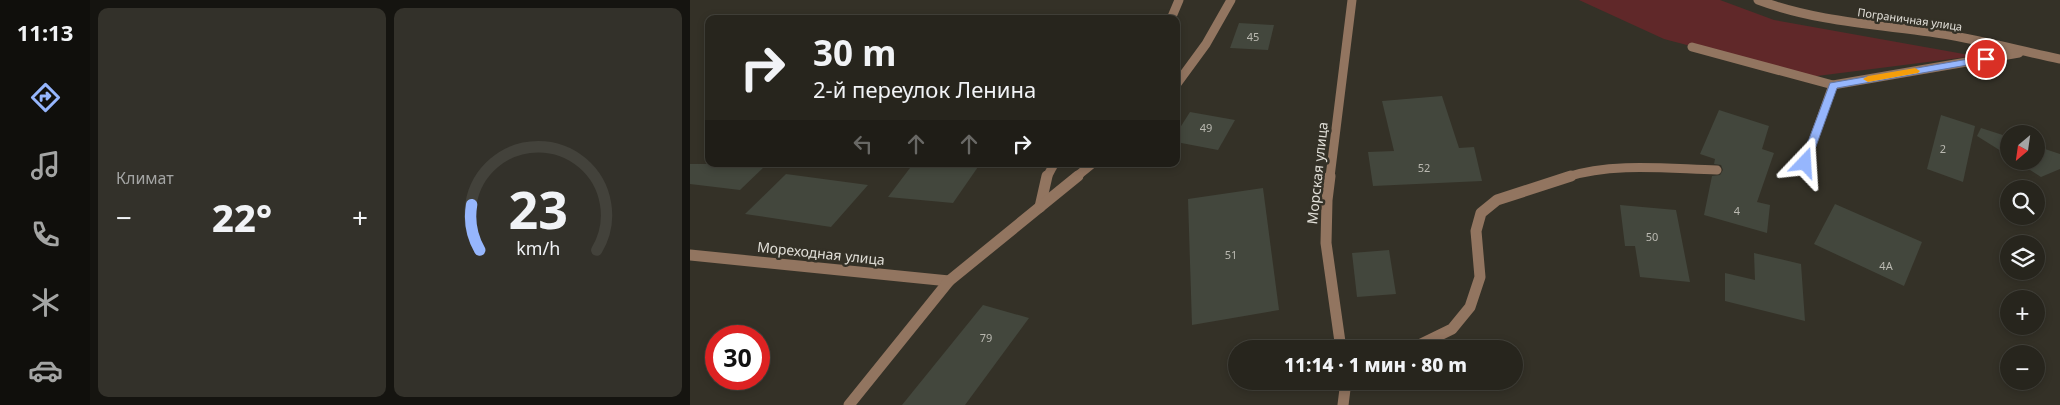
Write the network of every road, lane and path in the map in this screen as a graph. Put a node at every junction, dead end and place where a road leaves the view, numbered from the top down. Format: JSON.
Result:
{"nodes":[{"id":1,"x":1180,"y":0,"type":"edge"},
{"id":2,"x":1231,"y":0,"type":"edge"},
{"id":3,"x":1352,"y":0,"type":"edge"},
{"id":4,"x":1758,"y":0,"type":"edge"},
{"id":5,"x":1173,"y":15,"type":"edge"},
{"id":6,"x":1692,"y":47,"type":"dead end"},
{"id":7,"x":2025,"y":52,"type":"junction"},
{"id":8,"x":2060,"y":59,"type":"edge"},
{"id":9,"x":1180,"y":80,"type":"edge"},
{"id":10,"x":1833,"y":85,"type":"junction"},
{"id":11,"x":1805,"y":163,"type":"dead end"},
{"id":12,"x":1052,"y":167,"type":"edge"},
{"id":13,"x":1088,"y":167,"type":"edge"},
{"id":14,"x":1717,"y":170,"type":"dead end"},
{"id":15,"x":1040,"y":206,"type":"junction"},
{"id":16,"x":690,"y":255,"type":"edge"},
{"id":17,"x":949,"y":281,"type":"junction"},
{"id":18,"x":1340,"y":340,"type":"edge"},
{"id":19,"x":1429,"y":340,"type":"edge"},
{"id":20,"x":1345,"y":390,"type":"edge"},
{"id":21,"x":849,"y":405,"type":"edge"},
{"id":22,"x":1343,"y":405,"type":"edge"}],
"edges":[{"from":1,"to":5,"type":"street"},
{"from":2,"to":9,"type":"street"},
{"from":3,"to":18,"type":"street","name":"Морская улица"},
{"from":4,"to":7,"type":"street","name":"Пограничная улица"},
{"from":6,"to":10,"type":"street"},
{"from":7,"to":8,"type":"street","name":"Пограничная улица"},
{"from":7,"to":10,"type":"street"},
{"from":10,"to":11,"type":"street"},
{"from":12,"to":15,"type":"street"},
{"from":13,"to":15,"type":"street"},
{"from":14,"to":19,"type":"street"},
{"from":15,"to":17,"type":"street"},
{"from":16,"to":17,"type":"street","name":"Мореходная улица"},
{"from":17,"to":21,"type":"street"},
{"from":20,"to":22,"type":"street"}]}
